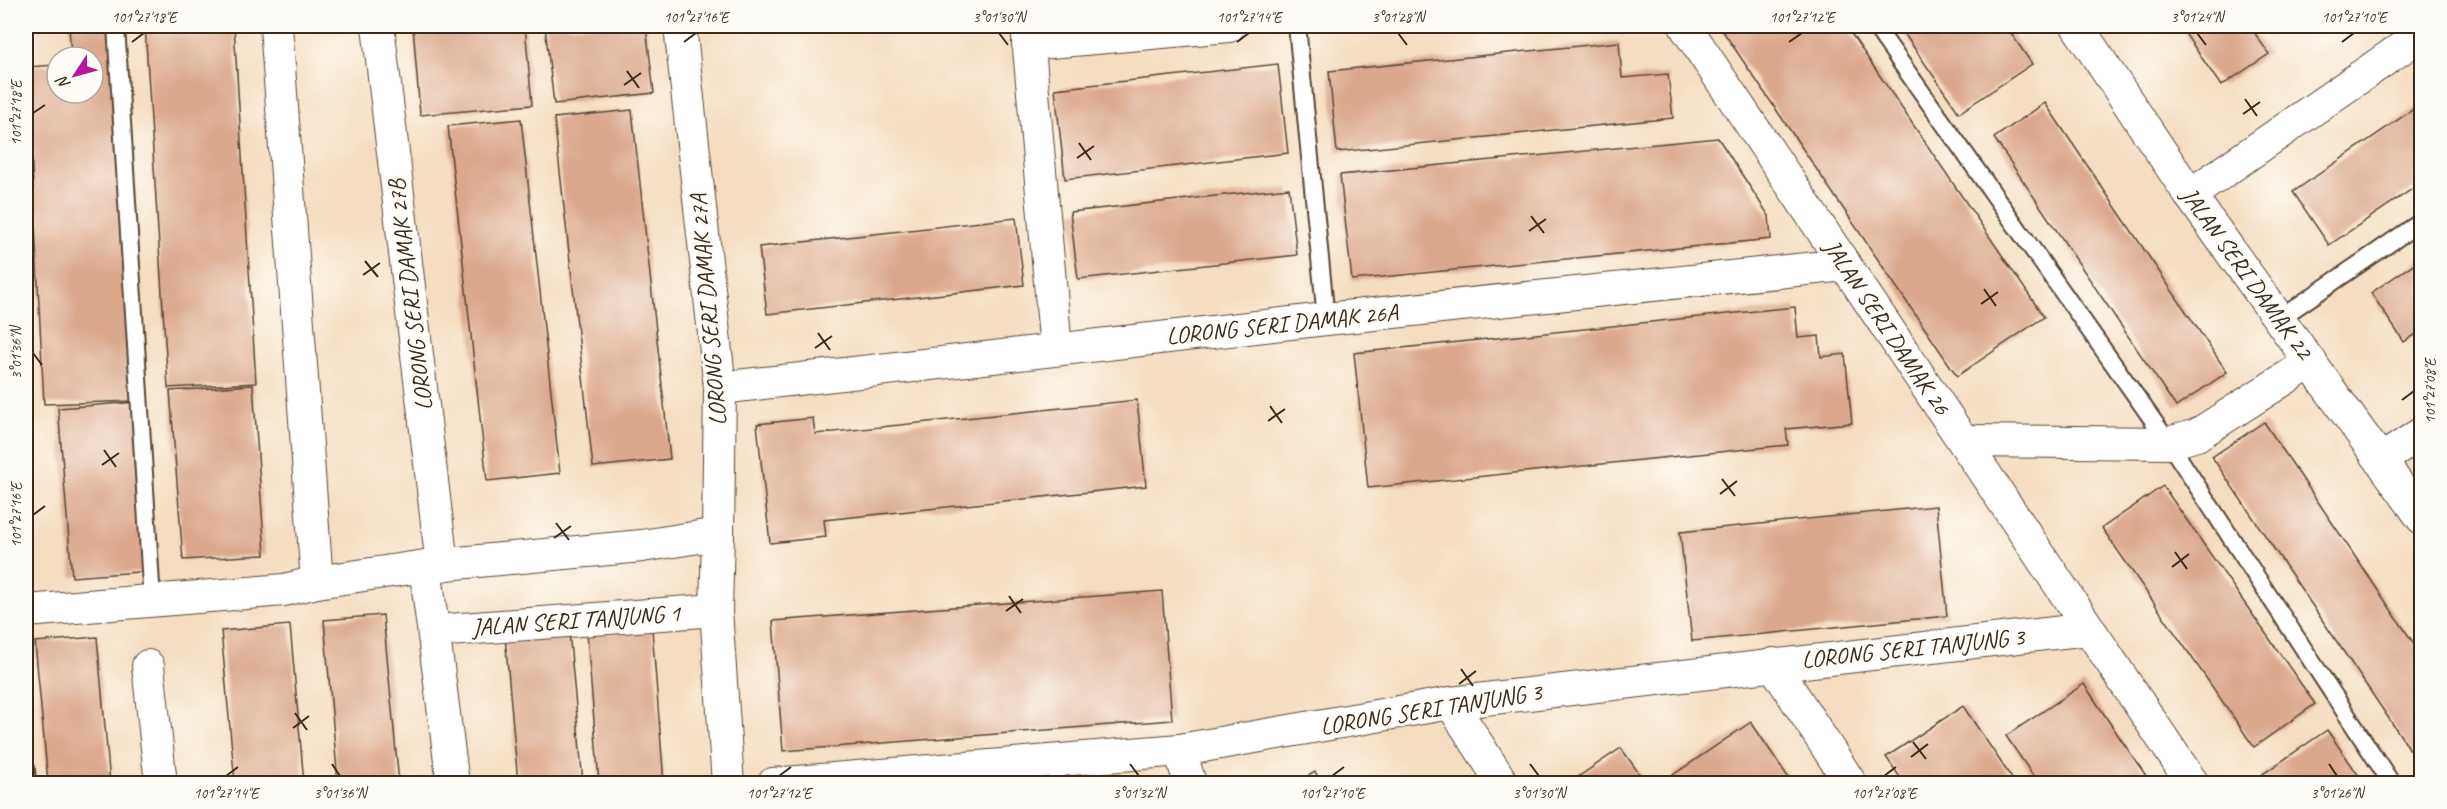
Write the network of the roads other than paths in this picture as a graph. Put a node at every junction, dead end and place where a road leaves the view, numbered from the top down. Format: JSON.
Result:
{"nodes":[{"id":1,"x":116,"y":26,"type":"edge"},
{"id":2,"x":276,"y":26,"type":"edge"},
{"id":3,"x":378,"y":26,"type":"edge"},
{"id":4,"x":680,"y":26,"type":"edge"},
{"id":5,"x":1229,"y":26,"type":"edge"},
{"id":6,"x":1297,"y":26,"type":"edge"},
{"id":7,"x":1685,"y":26,"type":"edge"},
{"id":8,"x":1875,"y":26,"type":"edge"},
{"id":9,"x":2077,"y":26,"type":"edge"},
{"id":10,"x":2421,"y":34,"type":"edge"},
{"id":11,"x":1027,"y":35,"type":"edge"},
{"id":12,"x":2190,"y":195,"type":"junction"},
{"id":13,"x":2421,"y":221,"type":"edge"},
{"id":14,"x":1845,"y":265,"type":"junction"},
{"id":15,"x":1326,"y":319,"type":"junction"},
{"id":16,"x":2279,"y":319,"type":"junction"},
{"id":17,"x":1056,"y":349,"type":"junction"},
{"id":18,"x":2311,"y":362,"type":"junction"},
{"id":19,"x":720,"y":388,"type":"junction"},
{"id":20,"x":2421,"y":433,"type":"edge"},
{"id":21,"x":1964,"y":441,"type":"junction"},
{"id":22,"x":2169,"y":443,"type":"junction"},
{"id":23,"x":2381,"y":460,"type":"junction"},
{"id":24,"x":2421,"y":518,"type":"edge"},
{"id":25,"x":718,"y":534,"type":"junction"},
{"id":26,"x":433,"y":565,"type":"junction"},
{"id":27,"x":317,"y":582,"type":"junction"},
{"id":28,"x":152,"y":601,"type":"junction"},
{"id":29,"x":716,"y":610,"type":"junction"},
{"id":30,"x":26,"y":611,"type":"edge"},
{"id":31,"x":2088,"y":629,"type":"junction"},
{"id":32,"x":435,"y":631,"type":"junction"},
{"id":33,"x":1773,"y":664,"type":"junction"},
{"id":34,"x":148,"y":666,"type":"dead end"},
{"id":35,"x":1451,"y":702,"type":"junction"},
{"id":36,"x":1180,"y":750,"type":"junction"},
{"id":37,"x":26,"y":769,"type":"edge"},
{"id":38,"x":1056,"y":772,"type":"edge"},
{"id":39,"x":27,"y":783,"type":"edge"},
{"id":40,"x":161,"y":783,"type":"edge"},
{"id":41,"x":453,"y":783,"type":"edge"},
{"id":42,"x":728,"y":783,"type":"edge"},
{"id":43,"x":773,"y":783,"type":"edge"},
{"id":44,"x":1190,"y":783,"type":"edge"},
{"id":45,"x":1503,"y":783,"type":"edge"},
{"id":46,"x":1851,"y":783,"type":"edge"},
{"id":47,"x":2193,"y":783,"type":"edge"},
{"id":48,"x":2392,"y":783,"type":"edge"}],
"edges":[{"from":1,"to":28,"type":"lane"},
{"from":2,"to":27,"type":"street"},
{"from":3,"to":26,"type":"street","name":"LORONG SERI DAMAK 27B"},
{"from":4,"to":19,"type":"street","name":"LORONG SERI DAMAK 27A"},
{"from":5,"to":11,"type":"street"},
{"from":6,"to":15,"type":"lane"},
{"from":7,"to":14,"type":"street","name":"JALAN SERI DAMAK 26"},
{"from":8,"to":22,"type":"lane"},
{"from":9,"to":12,"type":"street","name":"JALAN SERI DAMAK 22"},
{"from":10,"to":12,"type":"street"},
{"from":11,"to":17,"type":"street"},
{"from":12,"to":16,"type":"street","name":"JALAN SERI DAMAK 22"},
{"from":13,"to":16,"type":"lane"},
{"from":14,"to":15,"type":"street","name":"LORONG SERI DAMAK 26A"},
{"from":14,"to":21,"type":"street","name":"JALAN SERI DAMAK 26"},
{"from":15,"to":17,"type":"street","name":"LORONG SERI DAMAK 26A"},
{"from":16,"to":18,"type":"street","name":"JALAN SERI DAMAK 22"},
{"from":17,"to":19,"type":"street","name":"LORONG SERI DAMAK 26A"},
{"from":18,"to":22,"type":"street"},
{"from":18,"to":23,"type":"street","name":"JALAN SERI DAMAK 22"},
{"from":19,"to":25,"type":"street","name":"LORONG SERI DAMAK 27A"},
{"from":20,"to":23,"type":"street"},
{"from":21,"to":22,"type":"street"},
{"from":21,"to":31,"type":"street","name":"JALAN SERI DAMAK 26"},
{"from":22,"to":48,"type":"lane"},
{"from":23,"to":24,"type":"street","name":"JALAN SERI DAMAK 22"},
{"from":25,"to":26,"type":"street"},
{"from":25,"to":29,"type":"street","name":"LORONG SERI DAMAK 27A"},
{"from":26,"to":27,"type":"street"},
{"from":26,"to":32,"type":"street","name":"LORONG SERI DAMAK 27B"},
{"from":27,"to":28,"type":"street"},
{"from":28,"to":30,"type":"street"},
{"from":29,"to":32,"type":"street","name":"JALAN SERI TANJUNG 1"},
{"from":29,"to":42,"type":"street","name":"LORONG SERI DAMAK 27A"},
{"from":31,"to":33,"type":"street","name":"LORONG SERI TANJUNG 3"},
{"from":31,"to":47,"type":"street","name":"JALAN SERI DAMAK 26"},
{"from":32,"to":41,"type":"street","name":"LORONG SERI DAMAK 27B"},
{"from":33,"to":35,"type":"street","name":"LORONG SERI TANJUNG 3"},
{"from":33,"to":46,"type":"street"},
{"from":34,"to":40,"type":"street"},
{"from":35,"to":36,"type":"street","name":"LORONG SERI TANJUNG 3"},
{"from":35,"to":45,"type":"street"},
{"from":36,"to":38,"type":"street","name":"LORONG SERI TANJUNG 3"},
{"from":36,"to":44,"type":"street"},
{"from":37,"to":39,"type":"lane"},
{"from":38,"to":43,"type":"street","name":"LORONG SERI TANJUNG 3"}]}
